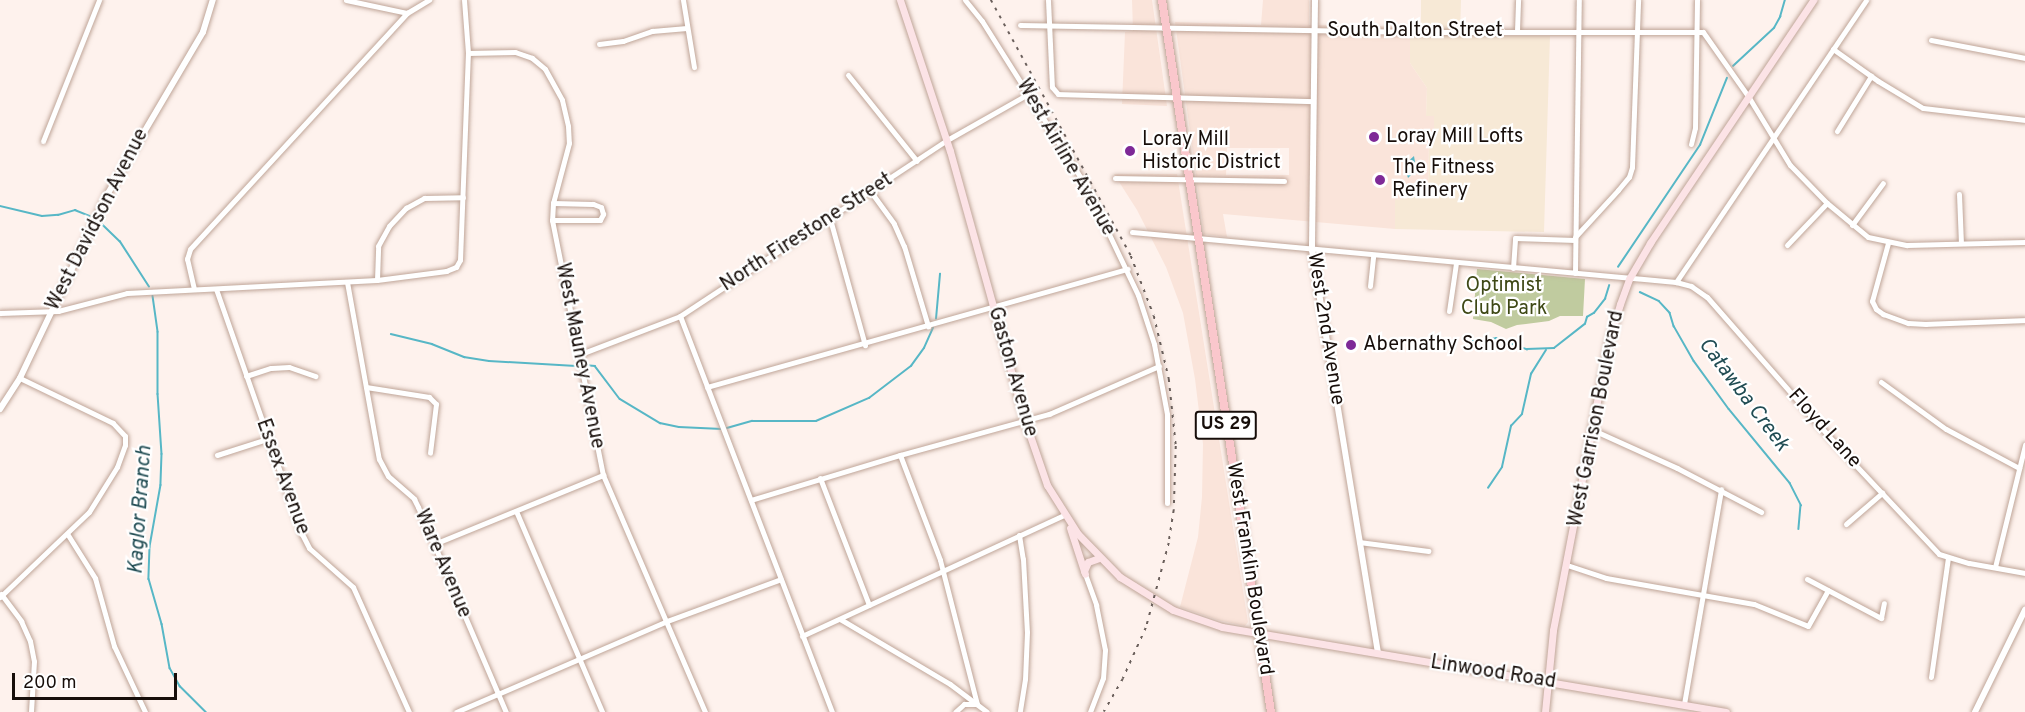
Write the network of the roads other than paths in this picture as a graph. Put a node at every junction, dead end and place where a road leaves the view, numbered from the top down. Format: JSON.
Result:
{"nodes":[{"id":1,"x":99,"y":0,"type":"edge"},
{"id":2,"x":213,"y":0,"type":"edge"},
{"id":3,"x":346,"y":0,"type":"edge"},
{"id":4,"x":429,"y":0,"type":"edge"},
{"id":5,"x":464,"y":0,"type":"edge"},
{"id":6,"x":683,"y":0,"type":"edge"},
{"id":7,"x":900,"y":0,"type":"edge"},
{"id":8,"x":965,"y":0,"type":"edge"},
{"id":9,"x":1047,"y":0,"type":"edge"},
{"id":10,"x":1162,"y":0,"type":"edge"},
{"id":11,"x":1315,"y":0,"type":"edge"},
{"id":12,"x":1518,"y":0,"type":"edge"},
{"id":13,"x":1579,"y":0,"type":"edge"},
{"id":14,"x":1638,"y":0,"type":"edge"},
{"id":15,"x":1697,"y":0,"type":"edge"},
{"id":16,"x":1814,"y":0,"type":"edge"},
{"id":17,"x":1866,"y":0,"type":"edge"},
{"id":18,"x":407,"y":13,"type":"junction"},
{"id":19,"x":1020,"y":25,"type":"dead end"},
{"id":20,"x":1049,"y":25,"type":"junction"},
{"id":21,"x":1166,"y":26,"type":"junction"},
{"id":22,"x":687,"y":28,"type":"junction"},
{"id":23,"x":1315,"y":30,"type":"junction"},
{"id":24,"x":1517,"y":31,"type":"junction"},
{"id":25,"x":1578,"y":31,"type":"junction"},
{"id":26,"x":1637,"y":32,"type":"junction"},
{"id":27,"x":1696,"y":32,"type":"junction"},
{"id":28,"x":1931,"y":40,"type":"dead end"},
{"id":29,"x":599,"y":44,"type":"dead end"},
{"id":30,"x":1833,"y":49,"type":"junction"},
{"id":31,"x":468,"y":53,"type":"junction"},
{"id":32,"x":2025,"y":58,"type":"edge"},
{"id":33,"x":694,"y":67,"type":"dead end"},
{"id":34,"x":848,"y":75,"type":"dead end"},
{"id":35,"x":1871,"y":76,"type":"junction"},
{"id":36,"x":1028,"y":94,"type":"junction"},
{"id":37,"x":1748,"y":96,"type":"junction"},
{"id":38,"x":1176,"y":97,"type":"junction"},
{"id":39,"x":1313,"y":101,"type":"junction"},
{"id":40,"x":2025,"y":120,"type":"edge"},
{"id":41,"x":1837,"y":131,"type":"dead end"},
{"id":42,"x":1773,"y":138,"type":"junction"},
{"id":43,"x":947,"y":140,"type":"junction"},
{"id":44,"x":43,"y":141,"type":"dead end"},
{"id":45,"x":1691,"y":144,"type":"dead end"},
{"id":46,"x":917,"y":161,"type":"junction"},
{"id":47,"x":1187,"y":177,"type":"junction"},
{"id":48,"x":1115,"y":178,"type":"dead end"},
{"id":49,"x":1284,"y":181,"type":"dead end"},
{"id":50,"x":1883,"y":183,"type":"dead end"},
{"id":51,"x":871,"y":192,"type":"junction"},
{"id":52,"x":1959,"y":194,"type":"dead end"},
{"id":53,"x":463,"y":197,"type":"junction"},
{"id":54,"x":553,"y":203,"type":"junction"},
{"id":55,"x":1827,"y":203,"type":"junction"},
{"id":56,"x":830,"y":219,"type":"junction"},
{"id":57,"x":552,"y":220,"type":"junction"},
{"id":58,"x":1852,"y":225,"type":"junction"},
{"id":59,"x":1132,"y":232,"type":"dead end"},
{"id":60,"x":1575,"y":238,"type":"junction"},
{"id":61,"x":1197,"y":239,"type":"junction"},
{"id":62,"x":2025,"y":242,"type":"edge"},
{"id":63,"x":1888,"y":243,"type":"junction"},
{"id":64,"x":1961,"y":243,"type":"junction"},
{"id":65,"x":1787,"y":245,"type":"dead end"},
{"id":66,"x":1312,"y":250,"type":"junction"},
{"id":67,"x":1373,"y":256,"type":"junction"},
{"id":68,"x":1456,"y":263,"type":"junction"},
{"id":69,"x":1513,"y":268,"type":"junction"},
{"id":70,"x":1128,"y":269,"type":"junction"},
{"id":71,"x":1575,"y":273,"type":"junction"},
{"id":72,"x":1629,"y":279,"type":"junction"},
{"id":73,"x":377,"y":280,"type":"junction"},
{"id":74,"x":347,"y":282,"type":"junction"},
{"id":75,"x":1676,"y":282,"type":"junction"},
{"id":76,"x":1370,"y":286,"type":"dead end"},
{"id":77,"x":194,"y":289,"type":"junction"},
{"id":78,"x":216,"y":289,"type":"junction"},
{"id":79,"x":994,"y":307,"type":"junction"},
{"id":80,"x":50,"y":311,"type":"junction"},
{"id":81,"x":1449,"y":311,"type":"dead end"},
{"id":82,"x":0,"y":313,"type":"edge"},
{"id":83,"x":680,"y":316,"type":"junction"},
{"id":84,"x":2025,"y":320,"type":"edge"},
{"id":85,"x":928,"y":326,"type":"junction"},
{"id":86,"x":865,"y":345,"type":"junction"},
{"id":87,"x":578,"y":355,"type":"junction"},
{"id":88,"x":1158,"y":366,"type":"junction"},
{"id":89,"x":246,"y":376,"type":"junction"},
{"id":90,"x":315,"y":376,"type":"dead end"},
{"id":91,"x":20,"y":378,"type":"junction"},
{"id":92,"x":1881,"y":382,"type":"dead end"},
{"id":93,"x":366,"y":387,"type":"junction"},
{"id":94,"x":707,"y":387,"type":"junction"},
{"id":95,"x":0,"y":409,"type":"edge"},
{"id":96,"x":1025,"y":421,"type":"junction"},
{"id":97,"x":1593,"y":430,"type":"junction"},
{"id":98,"x":267,"y":439,"type":"junction"},
{"id":99,"x":2025,"y":445,"type":"edge"},
{"id":100,"x":430,"y":453,"type":"dead end"},
{"id":101,"x":217,"y":455,"type":"dead end"},
{"id":102,"x":900,"y":455,"type":"junction"},
{"id":103,"x":2019,"y":468,"type":"junction"},
{"id":104,"x":603,"y":475,"type":"junction"},
{"id":105,"x":820,"y":478,"type":"junction"},
{"id":106,"x":1721,"y":489,"type":"junction"},
{"id":107,"x":1881,"y":493,"type":"junction"},
{"id":108,"x":751,"y":500,"type":"junction"},
{"id":109,"x":1167,"y":503,"type":"dead end"},
{"id":110,"x":516,"y":511,"type":"junction"},
{"id":111,"x":1761,"y":512,"type":"dead end"},
{"id":112,"x":1066,"y":518,"type":"junction"},
{"id":113,"x":1846,"y":524,"type":"dead end"},
{"id":114,"x":68,"y":535,"type":"junction"},
{"id":115,"x":1019,"y":535,"type":"junction"},
{"id":116,"x":1359,"y":542,"type":"junction"},
{"id":117,"x":434,"y":544,"type":"junction"},
{"id":118,"x":1089,"y":547,"type":"junction"},
{"id":119,"x":1428,"y":551,"type":"dead end"},
{"id":120,"x":1948,"y":557,"type":"junction"},
{"id":121,"x":1099,"y":558,"type":"junction"},
{"id":122,"x":1081,"y":563,"type":"junction"},
{"id":123,"x":1567,"y":565,"type":"junction"},
{"id":124,"x":1995,"y":567,"type":"junction"},
{"id":125,"x":943,"y":571,"type":"junction"},
{"id":126,"x":2025,"y":573,"type":"edge"},
{"id":127,"x":1085,"y":574,"type":"junction"},
{"id":128,"x":781,"y":579,"type":"junction"},
{"id":129,"x":1807,"y":579,"type":"dead end"},
{"id":130,"x":1828,"y":590,"type":"junction"},
{"id":131,"x":1,"y":595,"type":"edge"},
{"id":132,"x":1702,"y":596,"type":"junction"},
{"id":133,"x":1884,"y":603,"type":"dead end"},
{"id":134,"x":869,"y":605,"type":"junction"},
{"id":135,"x":2025,"y":610,"type":"edge"},
{"id":136,"x":840,"y":619,"type":"junction"},
{"id":137,"x":667,"y":621,"type":"junction"},
{"id":138,"x":1259,"y":634,"type":"junction"},
{"id":139,"x":802,"y":636,"type":"junction"},
{"id":140,"x":1378,"y":654,"type":"junction"},
{"id":141,"x":578,"y":658,"type":"junction"},
{"id":142,"x":1931,"y":677,"type":"dead end"},
{"id":143,"x":1546,"y":681,"type":"junction"},
{"id":144,"x":498,"y":694,"type":"junction"},
{"id":145,"x":977,"y":704,"type":"junction"},
{"id":146,"x":1684,"y":704,"type":"junction"},
{"id":147,"x":31,"y":712,"type":"edge"},
{"id":148,"x":145,"y":712,"type":"edge"},
{"id":149,"x":409,"y":712,"type":"edge"},
{"id":150,"x":456,"y":712,"type":"edge"},
{"id":151,"x":506,"y":712,"type":"edge"},
{"id":152,"x":602,"y":712,"type":"edge"},
{"id":153,"x":705,"y":712,"type":"edge"},
{"id":154,"x":832,"y":712,"type":"edge"},
{"id":155,"x":955,"y":712,"type":"edge"},
{"id":156,"x":987,"y":712,"type":"edge"},
{"id":157,"x":1020,"y":712,"type":"edge"},
{"id":158,"x":1090,"y":712,"type":"edge"},
{"id":159,"x":1270,"y":712,"type":"edge"},
{"id":160,"x":1545,"y":712,"type":"edge"},
{"id":161,"x":1726,"y":712,"type":"edge"},
{"id":162,"x":1975,"y":712,"type":"edge"}],
"edges":[{"from":1,"to":44,"type":"street"},
{"from":2,"to":80,"type":"street","name":"West Davidson Avenue"},
{"from":3,"to":18,"type":"street"},
{"from":4,"to":18,"type":"street"},
{"from":5,"to":31,"type":"street"},
{"from":6,"to":22,"type":"street"},
{"from":7,"to":43,"type":"main road","name":"Gaston Avenue"},
{"from":8,"to":36,"type":"street","name":"West Airline Avenue"},
{"from":9,"to":20,"type":"street"},
{"from":10,"to":21,"type":"main road","name":"West Franklin Boulevard","number":"US 29"},
{"from":11,"to":23,"type":"street","name":"West 2nd Avenue"},
{"from":12,"to":24,"type":"street"},
{"from":13,"to":25,"type":"street"},
{"from":14,"to":26,"type":"street"},
{"from":15,"to":27,"type":"street"},
{"from":16,"to":37,"type":"main road","name":"West Garrison Boulevard"},
{"from":17,"to":30,"type":"street"},
{"from":18,"to":77,"type":"street"},
{"from":19,"to":20,"type":"street","name":"South Dalton Street"},
{"from":20,"to":21,"type":"street","name":"South Dalton Street"},
{"from":20,"to":38,"type":"street"},
{"from":21,"to":23,"type":"street","name":"South Dalton Street"},
{"from":21,"to":38,"type":"main road","name":"West Franklin Boulevard","number":"US 29"},
{"from":22,"to":29,"type":"street"},
{"from":22,"to":33,"type":"street"},
{"from":23,"to":24,"type":"street","name":"South Dalton Street"},
{"from":23,"to":39,"type":"street","name":"West 2nd Avenue"},
{"from":24,"to":25,"type":"street","name":"South Dalton Street"},
{"from":25,"to":26,"type":"street","name":"South Dalton Street"},
{"from":25,"to":60,"type":"street"},
{"from":26,"to":27,"type":"street","name":"South Dalton Street"},
{"from":26,"to":60,"type":"street"},
{"from":27,"to":37,"type":"street"},
{"from":27,"to":45,"type":"street"},
{"from":28,"to":32,"type":"street"},
{"from":30,"to":35,"type":"street"},
{"from":30,"to":42,"type":"street"},
{"from":31,"to":53,"type":"street"},
{"from":31,"to":54,"type":"street","name":"West Mauney Avenue"},
{"from":34,"to":46,"type":"street"},
{"from":35,"to":40,"type":"street"},
{"from":35,"to":41,"type":"street"},
{"from":36,"to":43,"type":"street","name":"North Firestone Street"},
{"from":36,"to":70,"type":"street","name":"West Airline Avenue"},
{"from":37,"to":42,"type":"street"},
{"from":37,"to":72,"type":"main road","name":"West Garrison Boulevard"},
{"from":38,"to":39,"type":"street"},
{"from":38,"to":47,"type":"main road","name":"West Franklin Boulevard","number":"US 29"},
{"from":39,"to":66,"type":"street","name":"West 2nd Avenue"},
{"from":42,"to":55,"type":"street"},
{"from":42,"to":75,"type":"street"},
{"from":43,"to":46,"type":"street","name":"North Firestone Street"},
{"from":43,"to":79,"type":"main road","name":"Gaston Avenue"},
{"from":46,"to":51,"type":"street","name":"North Firestone Street"},
{"from":47,"to":48,"type":"street"},
{"from":47,"to":49,"type":"street"},
{"from":47,"to":61,"type":"main road","name":"West Franklin Boulevard","number":"US 29"},
{"from":50,"to":58,"type":"street"},
{"from":51,"to":56,"type":"street","name":"North Firestone Street"},
{"from":51,"to":85,"type":"street"},
{"from":52,"to":64,"type":"street"},
{"from":53,"to":73,"type":"street"},
{"from":53,"to":73,"type":"street"},
{"from":54,"to":57,"type":"street","name":"West Mauney Avenue"},
{"from":54,"to":57,"type":"street"},
{"from":55,"to":58,"type":"street"},
{"from":55,"to":65,"type":"street"},
{"from":56,"to":83,"type":"street","name":"North Firestone Street"},
{"from":56,"to":86,"type":"street"},
{"from":57,"to":87,"type":"street","name":"West Mauney Avenue"},
{"from":58,"to":63,"type":"street"},
{"from":59,"to":61,"type":"street","name":"Floyd Lane"},
{"from":60,"to":69,"type":"street"},
{"from":60,"to":71,"type":"street"},
{"from":61,"to":66,"type":"street","name":"Floyd Lane"},
{"from":61,"to":138,"type":"main road","name":"West Franklin Boulevard","number":"US 29"},
{"from":62,"to":64,"type":"street"},
{"from":63,"to":64,"type":"street"},
{"from":63,"to":84,"type":"street"},
{"from":66,"to":67,"type":"street","name":"Floyd Lane"},
{"from":66,"to":116,"type":"street","name":"West 2nd Avenue"},
{"from":67,"to":68,"type":"street","name":"Floyd Lane"},
{"from":67,"to":76,"type":"street"},
{"from":68,"to":69,"type":"street","name":"Floyd Lane"},
{"from":68,"to":81,"type":"street"},
{"from":69,"to":71,"type":"street","name":"Floyd Lane"},
{"from":70,"to":79,"type":"street"},
{"from":70,"to":88,"type":"street","name":"West Airline Avenue"},
{"from":71,"to":72,"type":"street","name":"Floyd Lane"},
{"from":72,"to":75,"type":"street","name":"Floyd Lane"},
{"from":72,"to":97,"type":"main road","name":"West Garrison Boulevard"},
{"from":73,"to":74,"type":"street"},
{"from":74,"to":78,"type":"street"},
{"from":74,"to":93,"type":"street","name":"Ware Avenue"},
{"from":75,"to":107,"type":"street","name":"Floyd Lane"},
{"from":77,"to":78,"type":"street"},
{"from":77,"to":80,"type":"street"},
{"from":78,"to":89,"type":"street","name":"Essex Avenue"},
{"from":79,"to":85,"type":"street"},
{"from":79,"to":96,"type":"main road","name":"Gaston Avenue"},
{"from":80,"to":82,"type":"street"},
{"from":80,"to":91,"type":"street","name":"West Davidson Avenue"},
{"from":83,"to":87,"type":"street","name":"North Firestone Street"},
{"from":83,"to":94,"type":"street"},
{"from":85,"to":86,"type":"street"},
{"from":86,"to":94,"type":"street"},
{"from":87,"to":104,"type":"street","name":"West Mauney Avenue"},
{"from":88,"to":96,"type":"street"},
{"from":88,"to":109,"type":"street","name":"West Airline Avenue"},
{"from":89,"to":90,"type":"street"},
{"from":89,"to":98,"type":"street","name":"Essex Avenue"},
{"from":91,"to":95,"type":"street","name":"West Davidson Avenue"},
{"from":91,"to":114,"type":"street"},
{"from":92,"to":103,"type":"street"},
{"from":93,"to":100,"type":"street"},
{"from":93,"to":117,"type":"street","name":"Ware Avenue"},
{"from":94,"to":108,"type":"street"},
{"from":96,"to":102,"type":"street"},
{"from":96,"to":112,"type":"main road","name":"Gaston Avenue"},
{"from":97,"to":106,"type":"street"},
{"from":97,"to":123,"type":"main road","name":"West Garrison Boulevard"},
{"from":98,"to":101,"type":"street"},
{"from":98,"to":149,"type":"street","name":"Essex Avenue"},
{"from":99,"to":103,"type":"street"},
{"from":102,"to":105,"type":"street"},
{"from":102,"to":125,"type":"street"},
{"from":103,"to":124,"type":"street"},
{"from":104,"to":110,"type":"street"},
{"from":104,"to":137,"type":"street","name":"West Mauney Avenue"},
{"from":105,"to":108,"type":"street"},
{"from":105,"to":134,"type":"street"},
{"from":106,"to":111,"type":"street"},
{"from":106,"to":132,"type":"street"},
{"from":107,"to":113,"type":"street"},
{"from":107,"to":120,"type":"street","name":"Floyd Lane"},
{"from":108,"to":128,"type":"street"},
{"from":110,"to":117,"type":"street"},
{"from":110,"to":141,"type":"street"},
{"from":112,"to":115,"type":"street"},
{"from":112,"to":118,"type":"main road","name":"Gaston Avenue"},
{"from":112,"to":122,"type":"main road"},
{"from":114,"to":131,"type":"street"},
{"from":114,"to":148,"type":"street"},
{"from":115,"to":125,"type":"street"},
{"from":115,"to":157,"type":"street"},
{"from":116,"to":119,"type":"street"},
{"from":116,"to":140,"type":"street","name":"West 2nd Avenue"},
{"from":117,"to":144,"type":"street","name":"Ware Avenue"},
{"from":118,"to":121,"type":"main road","name":"Gaston Avenue"},
{"from":118,"to":122,"type":"main road"},
{"from":120,"to":124,"type":"street","name":"Floyd Lane"},
{"from":120,"to":142,"type":"street"},
{"from":121,"to":127,"type":"main road"},
{"from":121,"to":138,"type":"main road","name":"Gaston Avenue"},
{"from":122,"to":127,"type":"main road"},
{"from":123,"to":132,"type":"street"},
{"from":123,"to":143,"type":"main road","name":"West Garrison Boulevard"},
{"from":124,"to":126,"type":"street","name":"Floyd Lane"},
{"from":125,"to":134,"type":"street"},
{"from":125,"to":145,"type":"street"},
{"from":127,"to":158,"type":"street"},
{"from":128,"to":137,"type":"street"},
{"from":128,"to":139,"type":"street"},
{"from":129,"to":130,"type":"street"},
{"from":130,"to":132,"type":"street"},
{"from":130,"to":133,"type":"street"},
{"from":131,"to":147,"type":"street"},
{"from":132,"to":146,"type":"street"},
{"from":134,"to":136,"type":"street"},
{"from":135,"to":162,"type":"street"},
{"from":136,"to":139,"type":"street"},
{"from":136,"to":145,"type":"street"},
{"from":137,"to":141,"type":"street"},
{"from":137,"to":153,"type":"street","name":"West Mauney Avenue"},
{"from":138,"to":140,"type":"main road","name":"Linwood Road"},
{"from":138,"to":159,"type":"main road","name":"West Franklin Boulevard","number":"US 29"},
{"from":139,"to":154,"type":"street"},
{"from":140,"to":143,"type":"main road","name":"Linwood Road"},
{"from":141,"to":144,"type":"street"},
{"from":141,"to":152,"type":"street"},
{"from":143,"to":146,"type":"main road","name":"Linwood Road"},
{"from":143,"to":160,"type":"main road","name":"West Garrison Boulevard"},
{"from":144,"to":150,"type":"street"},
{"from":144,"to":151,"type":"street","name":"Ware Avenue"},
{"from":145,"to":155,"type":"street"},
{"from":145,"to":156,"type":"street"},
{"from":146,"to":161,"type":"main road","name":"Linwood Road"}]}
